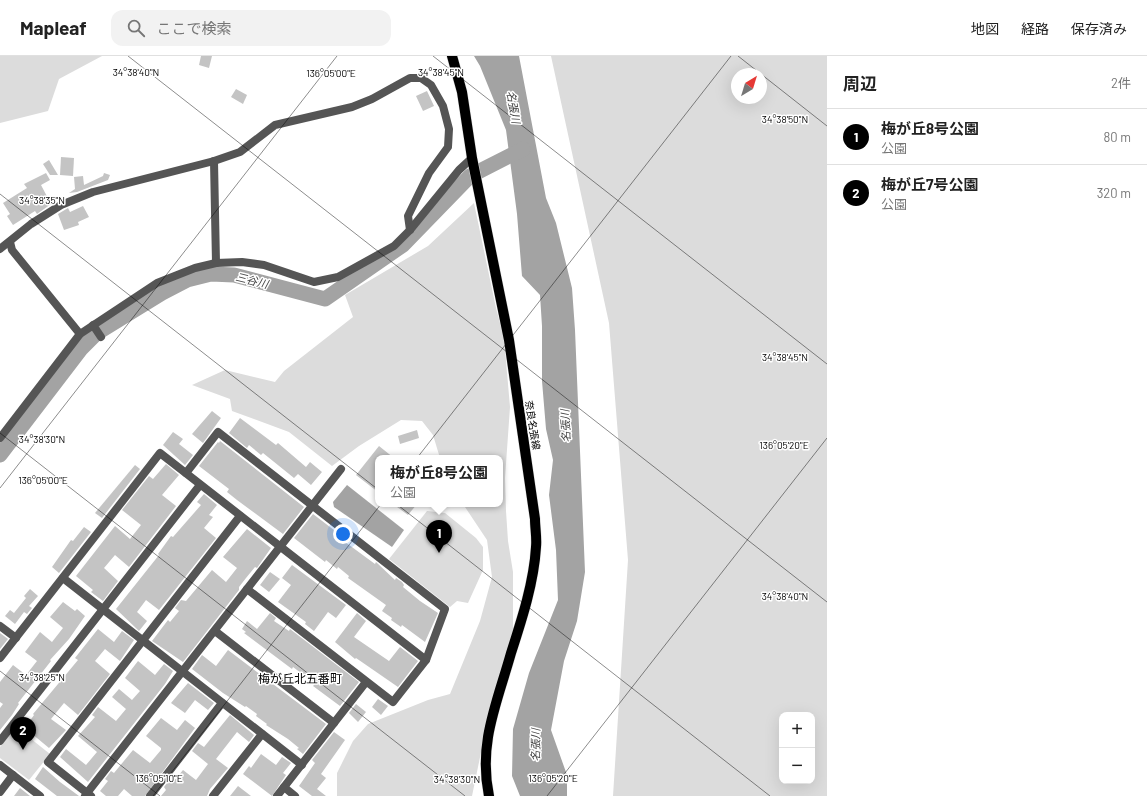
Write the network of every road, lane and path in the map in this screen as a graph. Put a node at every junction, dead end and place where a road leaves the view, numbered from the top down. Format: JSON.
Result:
{"nodes":[{"id":1,"x":452,"y":56,"type":"edge"},
{"id":2,"x":214,"y":161,"type":"junction"},
{"id":3,"x":473,"y":162,"type":"junction"},
{"id":4,"x":410,"y":230,"type":"junction"},
{"id":5,"x":10,"y":242,"type":"junction"},
{"id":6,"x":0,"y":248,"type":"edge"},
{"id":7,"x":216,"y":263,"type":"junction"},
{"id":8,"x":93,"y":325,"type":"junction"},
{"id":9,"x":80,"y":334,"type":"junction"},
{"id":10,"x":101,"y":336,"type":"dead end"},
{"id":11,"x":0,"y":438,"type":"edge"},
{"id":12,"x":341,"y":469,"type":"dead end"},
{"id":13,"x":186,"y":473,"type":"junction"},
{"id":14,"x":200,"y":485,"type":"junction"},
{"id":15,"x":313,"y":505,"type":"junction"},
{"id":16,"x":240,"y":516,"type":"junction"},
{"id":17,"x":280,"y":547,"type":"junction"},
{"id":18,"x":63,"y":578,"type":"junction"},
{"id":19,"x":247,"y":589,"type":"junction"},
{"id":20,"x":103,"y":610,"type":"junction"},
{"id":21,"x":0,"y":626,"type":"edge"},
{"id":22,"x":215,"y":631,"type":"junction"},
{"id":23,"x":16,"y":638,"type":"junction"},
{"id":24,"x":142,"y":641,"type":"junction"},
{"id":25,"x":0,"y":658,"type":"edge"},
{"id":26,"x":426,"y":660,"type":"junction"},
{"id":27,"x":182,"y":672,"type":"junction"},
{"id":28,"x":366,"y":682,"type":"junction"},
{"id":29,"x":222,"y":703,"type":"junction"},
{"id":30,"x":334,"y":723,"type":"junction"},
{"id":31,"x":262,"y":734,"type":"junction"},
{"id":32,"x":0,"y":741,"type":"edge"},
{"id":33,"x":0,"y":765,"type":"edge"},
{"id":34,"x":302,"y":765,"type":"junction"},
{"id":35,"x":13,"y":775,"type":"junction"},
{"id":36,"x":284,"y":787,"type":"junction"},
{"id":37,"x":0,"y":792,"type":"edge"},
{"id":38,"x":88,"y":795,"type":"edge"},
{"id":39,"x":40,"y":796,"type":"edge"},
{"id":40,"x":150,"y":796,"type":"edge"},
{"id":41,"x":213,"y":796,"type":"edge"},
{"id":42,"x":278,"y":796,"type":"edge"},
{"id":43,"x":295,"y":796,"type":"edge"},
{"id":44,"x":489,"y":796,"type":"edge"}],
"edges":[{"from":1,"to":3,"type":"main road","name":"奈良名張線"},
{"from":2,"to":4,"type":"street"},
{"from":2,"to":5,"type":"street"},
{"from":2,"to":7,"type":"street"},
{"from":3,"to":4,"type":"street"},
{"from":3,"to":44,"type":"main road","name":"奈良名張線"},
{"from":4,"to":7,"type":"street"},
{"from":5,"to":6,"type":"street"},
{"from":5,"to":9,"type":"street"},
{"from":7,"to":8,"type":"street"},
{"from":8,"to":9,"type":"street"},
{"from":8,"to":10,"type":"street"},
{"from":9,"to":11,"type":"street"},
{"from":12,"to":15,"type":"street"},
{"from":13,"to":14,"type":"street"},
{"from":13,"to":15,"type":"street"},
{"from":13,"to":18,"type":"street"},
{"from":14,"to":16,"type":"street"},
{"from":14,"to":20,"type":"street"},
{"from":15,"to":17,"type":"street"},
{"from":15,"to":26,"type":"street"},
{"from":16,"to":17,"type":"street"},
{"from":16,"to":24,"type":"street"},
{"from":17,"to":19,"type":"street"},
{"from":17,"to":26,"type":"street"},
{"from":18,"to":20,"type":"street"},
{"from":18,"to":23,"type":"street"},
{"from":19,"to":22,"type":"street"},
{"from":19,"to":28,"type":"street"},
{"from":20,"to":24,"type":"street"},
{"from":20,"to":32,"type":"street"},
{"from":21,"to":23,"type":"street"},
{"from":22,"to":27,"type":"street"},
{"from":22,"to":30,"type":"street"},
{"from":23,"to":25,"type":"street"},
{"from":24,"to":27,"type":"street"},
{"from":24,"to":38,"type":"street"},
{"from":26,"to":28,"type":"street"},
{"from":27,"to":29,"type":"street"},
{"from":27,"to":38,"type":"street"},
{"from":28,"to":30,"type":"street"},
{"from":29,"to":31,"type":"street"},
{"from":29,"to":40,"type":"street"},
{"from":30,"to":34,"type":"street"},
{"from":31,"to":34,"type":"street"},
{"from":31,"to":41,"type":"street"},
{"from":33,"to":35,"type":"street"},
{"from":34,"to":36,"type":"street"},
{"from":35,"to":37,"type":"street"},
{"from":35,"to":39,"type":"street"},
{"from":36,"to":42,"type":"street"},
{"from":36,"to":43,"type":"street"}]}
